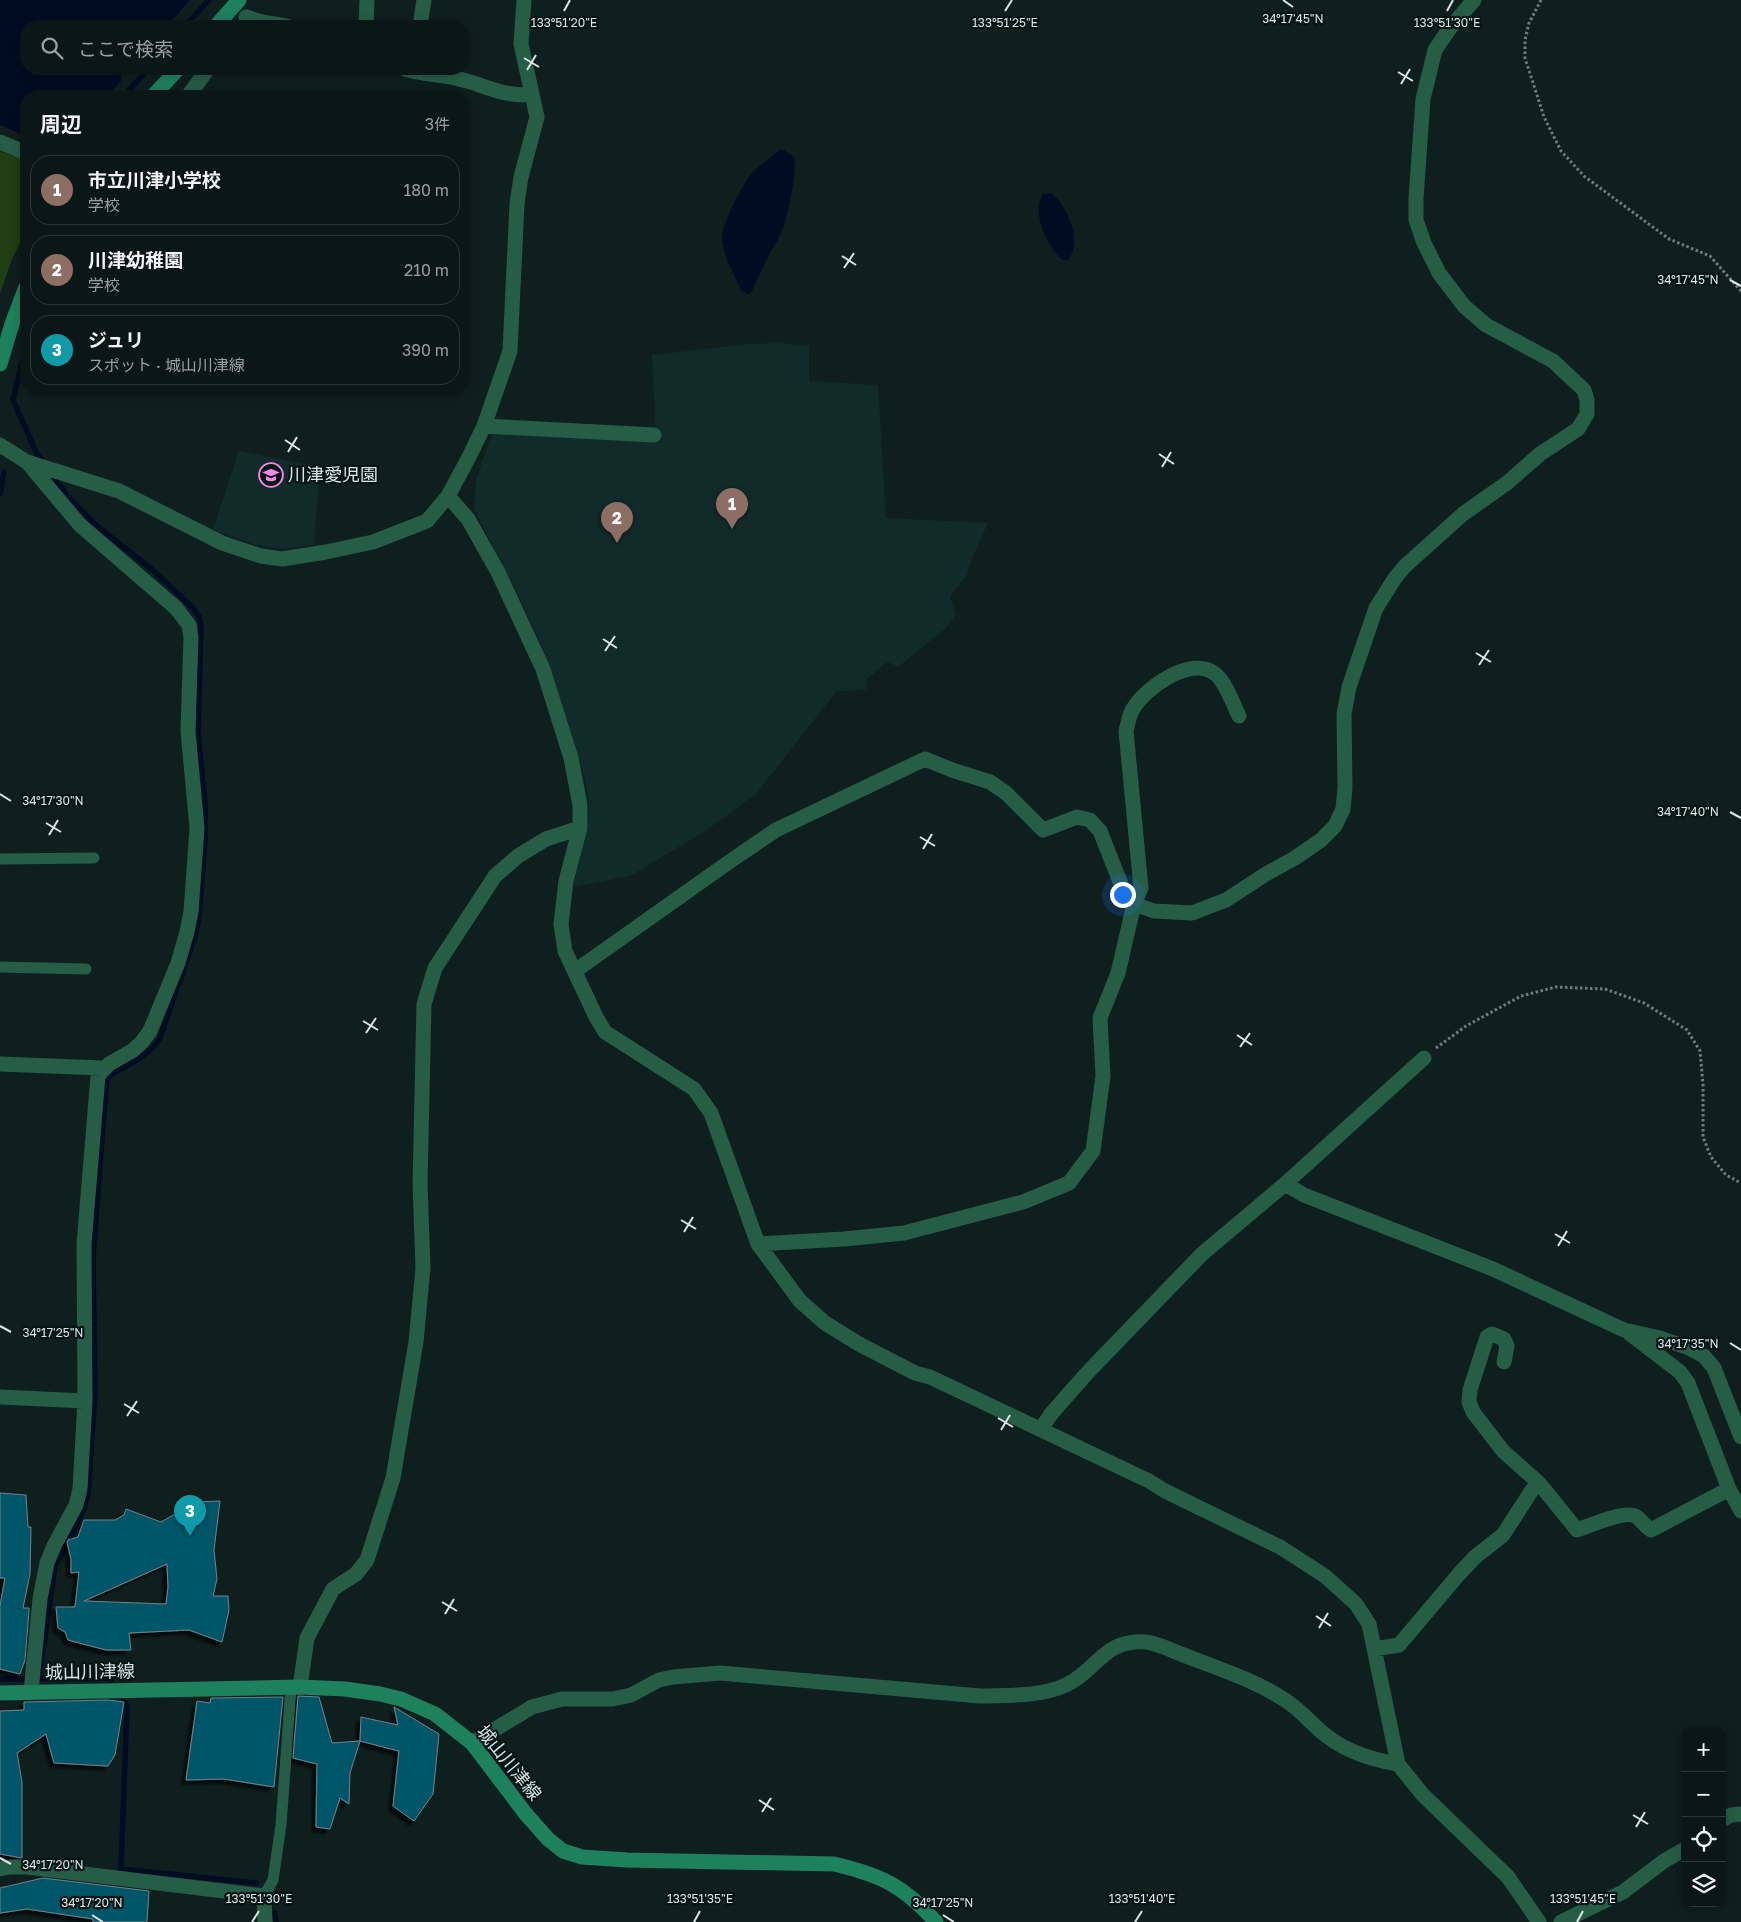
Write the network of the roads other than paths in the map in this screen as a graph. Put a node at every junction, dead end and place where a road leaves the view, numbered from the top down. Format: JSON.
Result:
{"nodes":[{"id":1,"x":367,"y":0,"type":"edge"},
{"id":2,"x":424,"y":0,"type":"edge"},
{"id":3,"x":524,"y":0,"type":"edge"},
{"id":4,"x":1474,"y":0,"type":"edge"},
{"id":5,"x":237,"y":3,"type":"edge"},
{"id":6,"x":221,"y":20,"type":"edge"},
{"id":7,"x":241,"y":20,"type":"edge"},
{"id":8,"x":366,"y":20,"type":"edge"},
{"id":9,"x":421,"y":20,"type":"edge"},
{"id":10,"x":172,"y":75,"type":"edge"},
{"id":11,"x":204,"y":75,"type":"edge"},
{"id":12,"x":440,"y":75,"type":"edge"},
{"id":13,"x":159,"y":90,"type":"edge"},
{"id":14,"x":192,"y":90,"type":"edge"},
{"id":15,"x":532,"y":94,"type":"junction"},
{"id":16,"x":0,"y":142,"type":"edge"},
{"id":17,"x":20,"y":150,"type":"edge"},
{"id":18,"x":20,"y":303,"type":"edge"},
{"id":19,"x":0,"y":364,"type":"edge"},
{"id":20,"x":484,"y":426,"type":"junction"},
{"id":21,"x":654,"y":435,"type":"dead end"},
{"id":22,"x":0,"y":445,"type":"edge"},
{"id":23,"x":41,"y":466,"type":"junction"},
{"id":24,"x":448,"y":496,"type":"junction"},
{"id":25,"x":1239,"y":716,"type":"dead end"},
{"id":26,"x":580,"y":828,"type":"junction"},
{"id":27,"x":94,"y":858,"type":"dead end"},
{"id":28,"x":0,"y":859,"type":"edge"},
{"id":29,"x":1134,"y":904,"type":"junction"},
{"id":30,"x":0,"y":967,"type":"edge"},
{"id":31,"x":86,"y":969,"type":"dead end"},
{"id":32,"x":575,"y":971,"type":"junction"},
{"id":33,"x":1424,"y":1058,"type":"road end"},
{"id":34,"x":0,"y":1064,"type":"edge"},
{"id":35,"x":104,"y":1068,"type":"junction"},
{"id":36,"x":1285,"y":1184,"type":"junction"},
{"id":37,"x":758,"y":1244,"type":"junction"},
{"id":38,"x":1624,"y":1330,"type":"junction"},
{"id":39,"x":1504,"y":1362,"type":"dead end"},
{"id":40,"x":0,"y":1397,"type":"edge"},
{"id":41,"x":85,"y":1401,"type":"junction"},
{"id":42,"x":1041,"y":1429,"type":"junction"},
{"id":43,"x":1741,"y":1437,"type":"edge"},
{"id":44,"x":1539,"y":1483,"type":"junction"},
{"id":45,"x":1728,"y":1489,"type":"junction"},
{"id":46,"x":1741,"y":1511,"type":"edge"},
{"id":47,"x":1374,"y":1649,"type":"junction"},
{"id":48,"x":31,"y":1684,"type":"junction"},
{"id":49,"x":296,"y":1687,"type":"junction"},
{"id":50,"x":0,"y":1693,"type":"edge"},
{"id":51,"x":472,"y":1743,"type":"junction"},
{"id":52,"x":1398,"y":1764,"type":"junction"},
{"id":53,"x":1741,"y":1814,"type":"edge"},
{"id":54,"x":1726,"y":1818,"type":"edge"},
{"id":55,"x":1681,"y":1851,"type":"edge"},
{"id":56,"x":0,"y":1869,"type":"edge"},
{"id":57,"x":264,"y":1896,"type":"junction"},
{"id":58,"x":265,"y":1922,"type":"edge"},
{"id":59,"x":936,"y":1922,"type":"edge"},
{"id":60,"x":1539,"y":1922,"type":"edge"},
{"id":61,"x":1561,"y":1922,"type":"edge"}],
"edges":[{"from":1,"to":8,"type":"street"},
{"from":2,"to":9,"type":"street"},
{"from":3,"to":15,"type":"street"},
{"from":4,"to":29,"type":"street"},
{"from":5,"to":6,"type":"main road"},
{"from":5,"to":7,"type":"street"},
{"from":10,"to":13,"type":"main road"},
{"from":11,"to":14,"type":"street"},
{"from":12,"to":15,"type":"street"},
{"from":15,"to":20,"type":"street"},
{"from":16,"to":17,"type":"street"},
{"from":18,"to":19,"type":"main road"},
{"from":20,"to":21,"type":"street"},
{"from":20,"to":24,"type":"street"},
{"from":22,"to":23,"type":"street"},
{"from":23,"to":24,"type":"street"},
{"from":23,"to":35,"type":"street"},
{"from":24,"to":26,"type":"street"},
{"from":25,"to":29,"type":"street"},
{"from":26,"to":32,"type":"street"},
{"from":26,"to":49,"type":"street"},
{"from":27,"to":28,"type":"lane"},
{"from":29,"to":32,"type":"street"},
{"from":29,"to":37,"type":"street"},
{"from":30,"to":31,"type":"lane"},
{"from":32,"to":37,"type":"street"},
{"from":33,"to":36,"type":"street"},
{"from":34,"to":35,"type":"street"},
{"from":35,"to":41,"type":"street"},
{"from":36,"to":38,"type":"street"},
{"from":36,"to":42,"type":"street"},
{"from":37,"to":42,"type":"street"},
{"from":38,"to":43,"type":"street"},
{"from":38,"to":45,"type":"street"},
{"from":39,"to":44,"type":"street"},
{"from":40,"to":41,"type":"street"},
{"from":41,"to":48,"type":"street"},
{"from":42,"to":47,"type":"street"},
{"from":44,"to":45,"type":"street"},
{"from":44,"to":47,"type":"street"},
{"from":45,"to":46,"type":"street"},
{"from":47,"to":52,"type":"street"},
{"from":48,"to":49,"type":"main road","name":"城山川津線"},
{"from":48,"to":50,"type":"main road","name":"城山川津線"},
{"from":49,"to":51,"type":"main road","name":"城山川津線"},
{"from":49,"to":57,"type":"lane"},
{"from":51,"to":52,"type":"street"},
{"from":51,"to":59,"type":"main road","name":"城山川津線"},
{"from":52,"to":60,"type":"street"},
{"from":53,"to":54,"type":"street"},
{"from":55,"to":61,"type":"street"},
{"from":56,"to":57,"type":"street"},
{"from":57,"to":58,"type":"street"}]}
